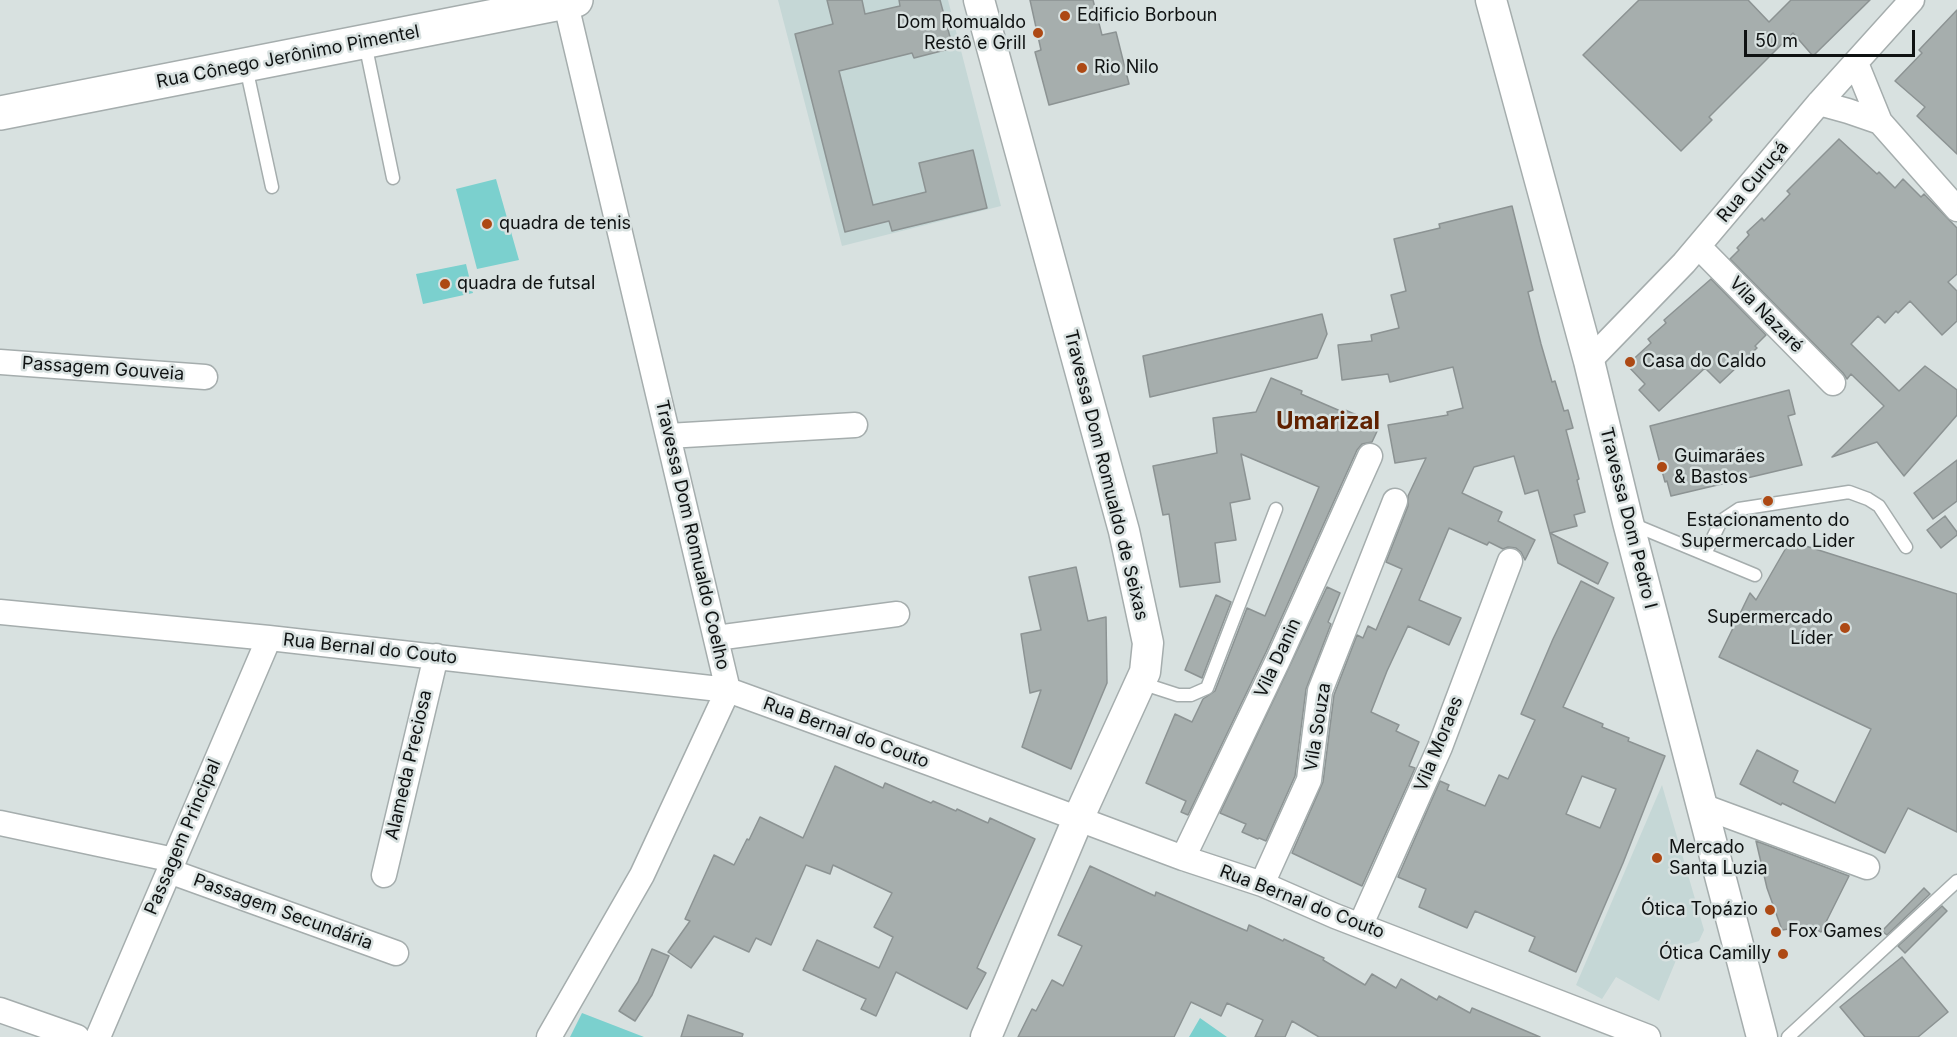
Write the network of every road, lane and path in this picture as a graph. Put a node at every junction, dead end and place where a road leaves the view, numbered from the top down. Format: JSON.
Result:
{"nodes":[{"id":1,"x":979,"y":0,"type":"edge"},
{"id":2,"x":1491,"y":0,"type":"edge"},
{"id":3,"x":1912,"y":0,"type":"edge"},
{"id":4,"x":569,"y":1,"type":"edge"},
{"id":5,"x":365,"y":42,"type":"junction"},
{"id":6,"x":1856,"y":63,"type":"junction"},
{"id":7,"x":246,"y":65,"type":"junction"},
{"id":8,"x":1819,"y":104,"type":"junction"},
{"id":9,"x":0,"y":113,"type":"edge"},
{"id":10,"x":1880,"y":122,"type":"junction"},
{"id":11,"x":393,"y":178,"type":"dead end"},
{"id":12,"x":272,"y":187,"type":"dead end"},
{"id":13,"x":1957,"y":209,"type":"edge"},
{"id":14,"x":1699,"y":247,"type":"junction"},
{"id":15,"x":1589,"y":361,"type":"junction"},
{"id":16,"x":0,"y":362,"type":"edge"},
{"id":17,"x":205,"y":377,"type":"dead end"},
{"id":18,"x":1833,"y":384,"type":"dead end"},
{"id":19,"x":855,"y":425,"type":"dead end"},
{"id":20,"x":668,"y":436,"type":"junction"},
{"id":21,"x":1370,"y":456,"type":"dead end"},
{"id":22,"x":1395,"y":501,"type":"dead end"},
{"id":23,"x":1276,"y":509,"type":"dead end"},
{"id":24,"x":1628,"y":522,"type":"junction"},
{"id":25,"x":1906,"y":547,"type":"dead end"},
{"id":26,"x":1705,"y":554,"type":"junction"},
{"id":27,"x":1510,"y":561,"type":"dead end"},
{"id":28,"x":1755,"y":574,"type":"dead end"},
{"id":29,"x":0,"y":612,"type":"edge"},
{"id":30,"x":897,"y":614,"type":"dead end"},
{"id":31,"x":269,"y":638,"type":"junction"},
{"id":32,"x":716,"y":638,"type":"junction"},
{"id":33,"x":436,"y":656,"type":"junction"},
{"id":34,"x":1140,"y":683,"type":"junction"},
{"id":35,"x":728,"y":690,"type":"junction"},
{"id":36,"x":1702,"y":806,"type":"junction"},
{"id":37,"x":1078,"y":819,"type":"junction"},
{"id":38,"x":0,"y":823,"type":"edge"},
{"id":39,"x":1183,"y":858,"type":"junction"},
{"id":40,"x":172,"y":865,"type":"junction"},
{"id":41,"x":1867,"y":867,"type":"dead end"},
{"id":42,"x":384,"y":874,"type":"dead end"},
{"id":43,"x":1957,"y":880,"type":"edge"},
{"id":44,"x":1262,"y":884,"type":"junction"},
{"id":45,"x":1361,"y":924,"type":"junction"},
{"id":46,"x":396,"y":953,"type":"dead end"},
{"id":47,"x":0,"y":1010,"type":"edge"},
{"id":48,"x":77,"y":1037,"type":"edge"},
{"id":49,"x":98,"y":1037,"type":"edge"},
{"id":50,"x":549,"y":1037,"type":"edge"},
{"id":51,"x":986,"y":1037,"type":"edge"},
{"id":52,"x":1648,"y":1037,"type":"edge"},
{"id":53,"x":1762,"y":1037,"type":"edge"},
{"id":54,"x":1788,"y":1037,"type":"edge"}],
"edges":[{"from":1,"to":34,"type":"street","name":"Travessa Dom Romualdo de Seixas"},
{"from":2,"to":15,"type":"street","name":"Travessa Dom Pedro I"},
{"from":3,"to":6,"type":"street","name":"Rua Curuçá"},
{"from":4,"to":5,"type":"main road","name":"Rua Cônego Jerônimo Pimentel"},
{"from":4,"to":20,"type":"street","name":"Travessa Dom Romualdo Coelho"},
{"from":5,"to":7,"type":"main road","name":"Rua Cônego Jerônimo Pimentel"},
{"from":5,"to":11,"type":"lane"},
{"from":6,"to":8,"type":"street","name":"Rua Curuçá"},
{"from":6,"to":10,"type":"street"},
{"from":7,"to":9,"type":"main road","name":"Rua Cônego Jerônimo Pimentel"},
{"from":7,"to":12,"type":"lane"},
{"from":8,"to":10,"type":"street"},
{"from":8,"to":14,"type":"street","name":"Rua Curuçá"},
{"from":10,"to":13,"type":"street"},
{"from":14,"to":15,"type":"street","name":"Rua Curuçá"},
{"from":14,"to":18,"type":"street","name":"Vila Nazaré"},
{"from":15,"to":24,"type":"street","name":"Travessa Dom Pedro I"},
{"from":16,"to":17,"type":"street","name":"Passagem Gouveia"},
{"from":19,"to":20,"type":"street"},
{"from":20,"to":32,"type":"street","name":"Travessa Dom Romualdo Coelho"},
{"from":21,"to":39,"type":"street","name":"Vila Danin"},
{"from":22,"to":44,"type":"street","name":"Vila Souza"},
{"from":23,"to":34,"type":"lane"},
{"from":24,"to":26,"type":"lane"},
{"from":24,"to":36,"type":"street","name":"Travessa Dom Pedro I"},
{"from":25,"to":26,"type":"lane"},
{"from":26,"to":28,"type":"lane"},
{"from":27,"to":45,"type":"street","name":"Vila Moraes"},
{"from":29,"to":31,"type":"street","name":"Rua Bernal do Couto"},
{"from":30,"to":32,"type":"street"},
{"from":31,"to":33,"type":"street","name":"Rua Bernal do Couto"},
{"from":31,"to":40,"type":"street","name":"Passagem Principal"},
{"from":32,"to":35,"type":"street","name":"Travessa Dom Romualdo Coelho"},
{"from":33,"to":35,"type":"street","name":"Rua Bernal do Couto"},
{"from":33,"to":42,"type":"street","name":"Alameda Preciosa"},
{"from":34,"to":37,"type":"street","name":"Travessa Dom Romualdo de Seixas"},
{"from":35,"to":37,"type":"street","name":"Rua Bernal do Couto"},
{"from":35,"to":50,"type":"street","name":"Travessa Dom Romualdo Coelho"},
{"from":36,"to":41,"type":"street"},
{"from":36,"to":53,"type":"street","name":"Travessa Dom Pedro I"},
{"from":37,"to":39,"type":"street","name":"Rua Bernal do Couto"},
{"from":37,"to":51,"type":"street","name":"Travessa Dom Romualdo de Seixas"},
{"from":38,"to":40,"type":"street","name":"Passagem Secundária"},
{"from":39,"to":44,"type":"street","name":"Rua Bernal do Couto"},
{"from":40,"to":46,"type":"street","name":"Passagem Secundária"},
{"from":40,"to":49,"type":"street","name":"Passagem Principal"},
{"from":43,"to":54,"type":"lane"},
{"from":44,"to":45,"type":"street","name":"Rua Bernal do Couto"},
{"from":45,"to":52,"type":"street","name":"Rua Bernal do Couto"},
{"from":47,"to":48,"type":"street"}]}
